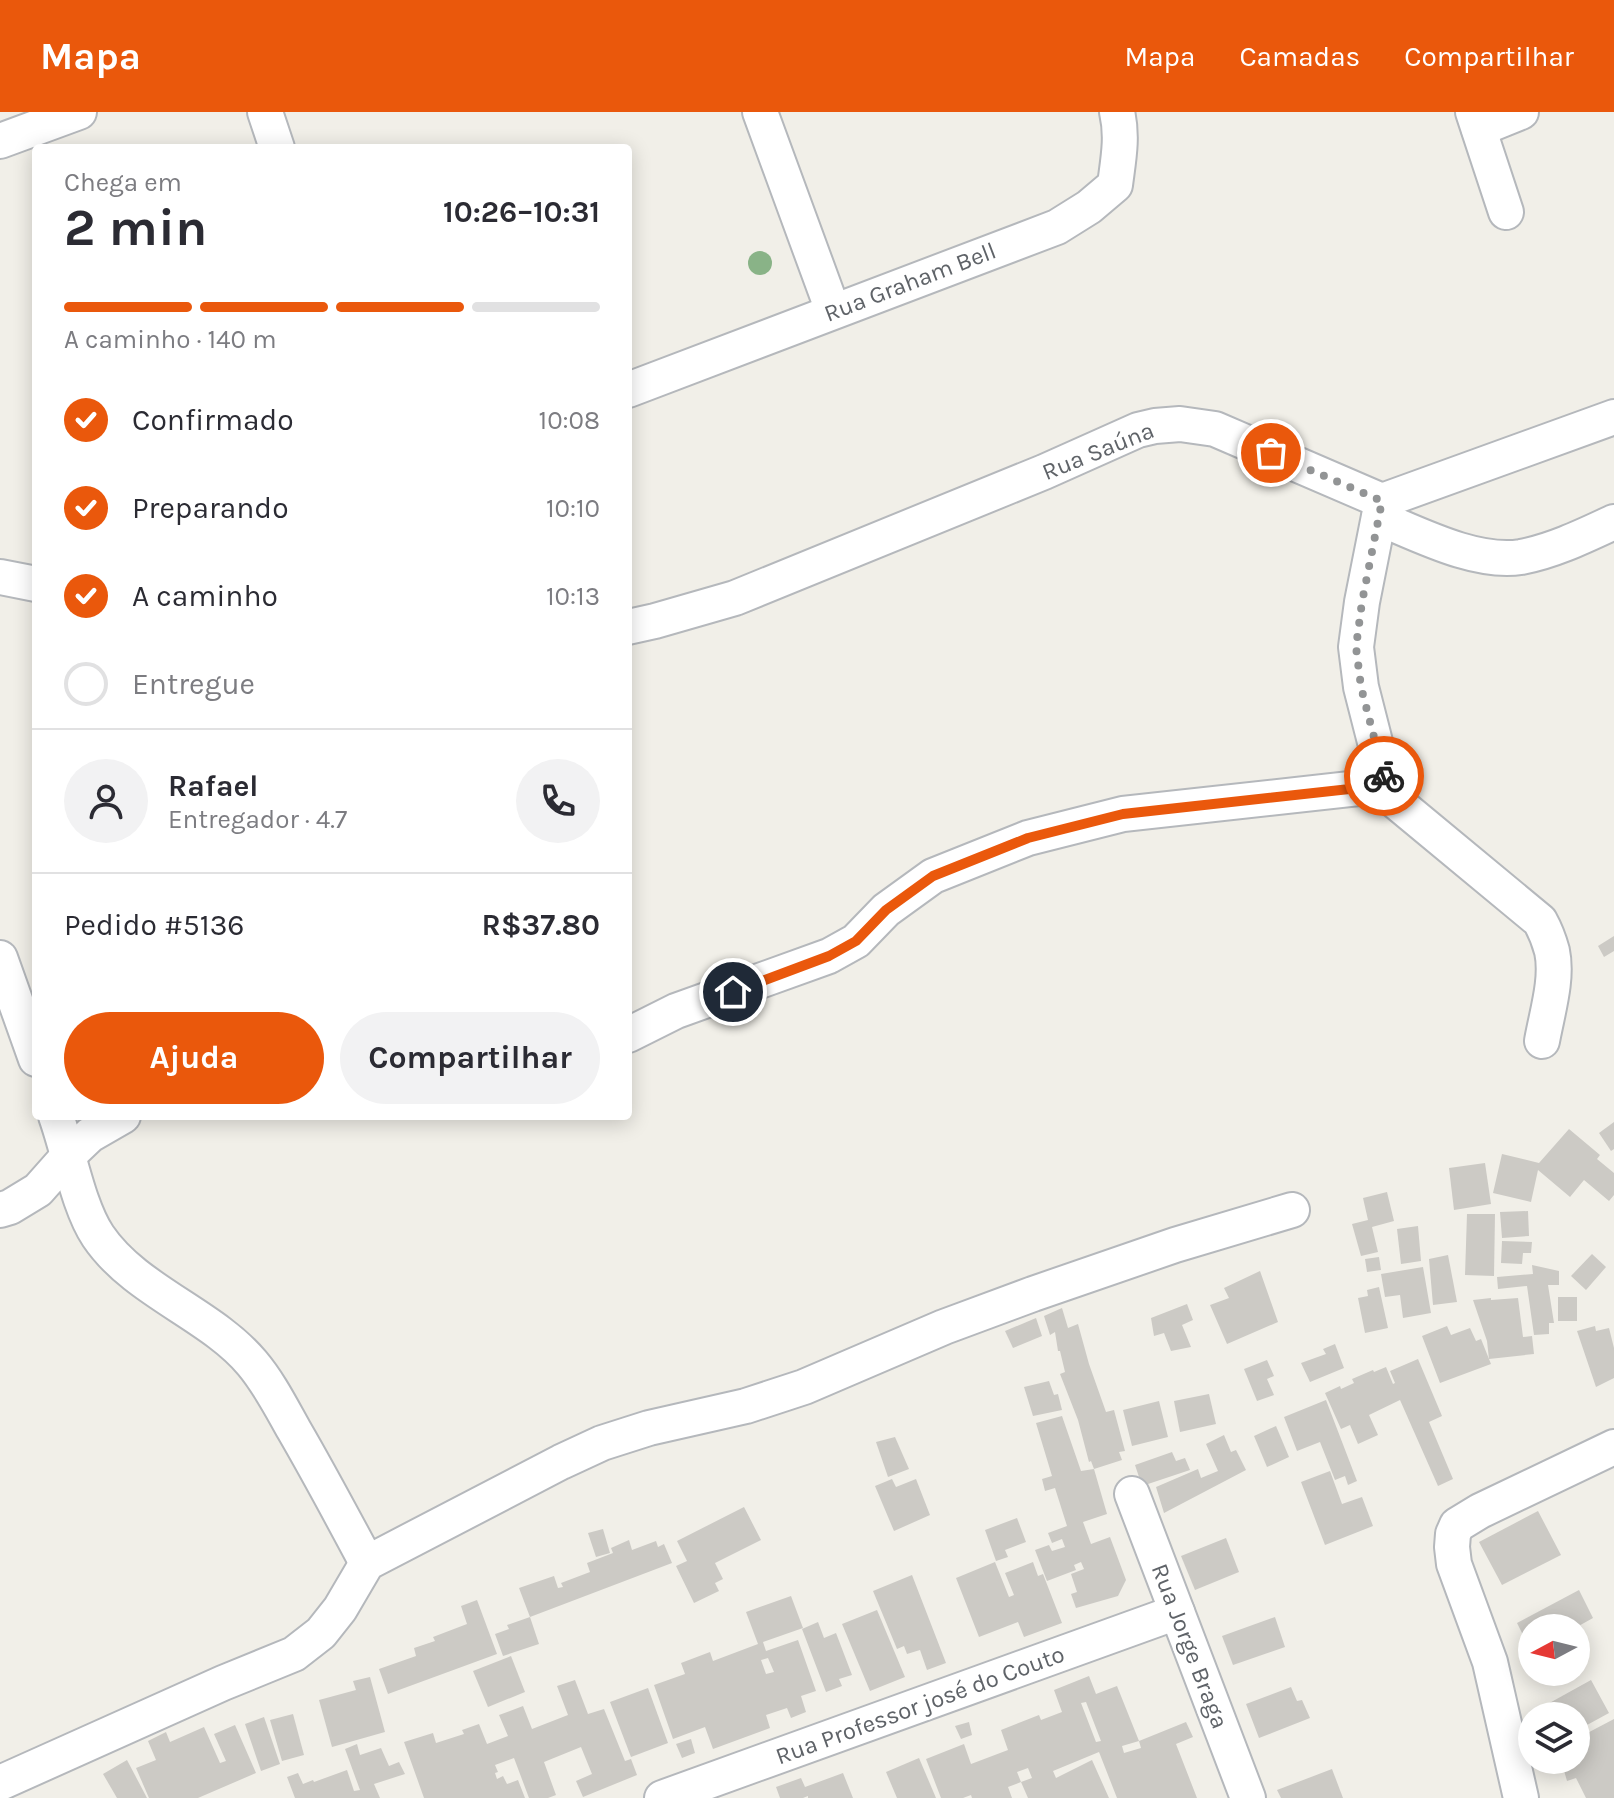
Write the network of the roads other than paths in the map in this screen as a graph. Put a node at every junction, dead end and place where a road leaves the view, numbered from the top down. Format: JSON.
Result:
{"nodes":[{"id":1,"x":79,"y":112,"type":"edge"},
{"id":2,"x":265,"y":112,"type":"edge"},
{"id":3,"x":760,"y":112,"type":"edge"},
{"id":4,"x":1117,"y":112,"type":"edge"},
{"id":5,"x":1521,"y":112,"type":"edge"},
{"id":6,"x":1476,"y":121,"type":"edge"},
{"id":7,"x":0,"y":141,"type":"edge"},
{"id":8,"x":276,"y":144,"type":"edge"},
{"id":9,"x":1506,"y":212,"type":"dead end"},
{"id":10,"x":833,"y":311,"type":"junction"},
{"id":11,"x":632,"y":388,"type":"edge"},
{"id":12,"x":1614,"y":417,"type":"edge"},
{"id":13,"x":1380,"y":509,"type":"junction"},
{"id":14,"x":1614,"y":522,"type":"edge"},
{"id":15,"x":0,"y":577,"type":"edge"},
{"id":16,"x":32,"y":583,"type":"edge"},
{"id":17,"x":632,"y":626,"type":"edge"},
{"id":18,"x":1386,"y":785,"type":"junction"},
{"id":19,"x":0,"y":958,"type":"edge"},
{"id":20,"x":632,"y":1033,"type":"edge"},
{"id":21,"x":1542,"y":1041,"type":"dead end"},
{"id":22,"x":32,"y":1048,"type":"edge"},
{"id":23,"x":116,"y":1120,"type":"edge"},
{"id":24,"x":62,"y":1134,"type":"edge"},
{"id":25,"x":0,"y":1210,"type":"edge"},
{"id":26,"x":1292,"y":1210,"type":"dead end"},
{"id":27,"x":1614,"y":1447,"type":"edge"},
{"id":28,"x":1132,"y":1494,"type":"dead end"},
{"id":29,"x":367,"y":1563,"type":"junction"},
{"id":30,"x":1177,"y":1612,"type":"junction"},
{"id":31,"x":0,"y":1783,"type":"edge"},
{"id":32,"x":662,"y":1798,"type":"edge"},
{"id":33,"x":1248,"y":1798,"type":"edge"},
{"id":34,"x":1521,"y":1798,"type":"edge"}],
"edges":[{"from":1,"to":7,"type":"street"},
{"from":2,"to":8,"type":"street"},
{"from":3,"to":10,"type":"street"},
{"from":4,"to":10,"type":"street","name":"Rua Graham Bell"},
{"from":5,"to":6,"type":"street"},
{"from":6,"to":9,"type":"street"},
{"from":10,"to":11,"type":"street","name":"Rua Graham Bell"},
{"from":12,"to":13,"type":"street"},
{"from":13,"to":14,"type":"street","name":"Rua Saúna"},
{"from":13,"to":17,"type":"street","name":"Rua Saúna"},
{"from":13,"to":18,"type":"street"},
{"from":15,"to":16,"type":"street"},
{"from":18,"to":20,"type":"street"},
{"from":18,"to":21,"type":"street"},
{"from":19,"to":22,"type":"street"},
{"from":23,"to":24,"type":"street"},
{"from":24,"to":25,"type":"street"},
{"from":24,"to":29,"type":"street"},
{"from":26,"to":29,"type":"street"},
{"from":27,"to":34,"type":"street"},
{"from":28,"to":30,"type":"street","name":"Rua Jorge Braga"},
{"from":29,"to":31,"type":"street"},
{"from":30,"to":32,"type":"street","name":"Rua Professor josé do Couto"},
{"from":30,"to":33,"type":"street","name":"Rua Jorge Braga"}]}
